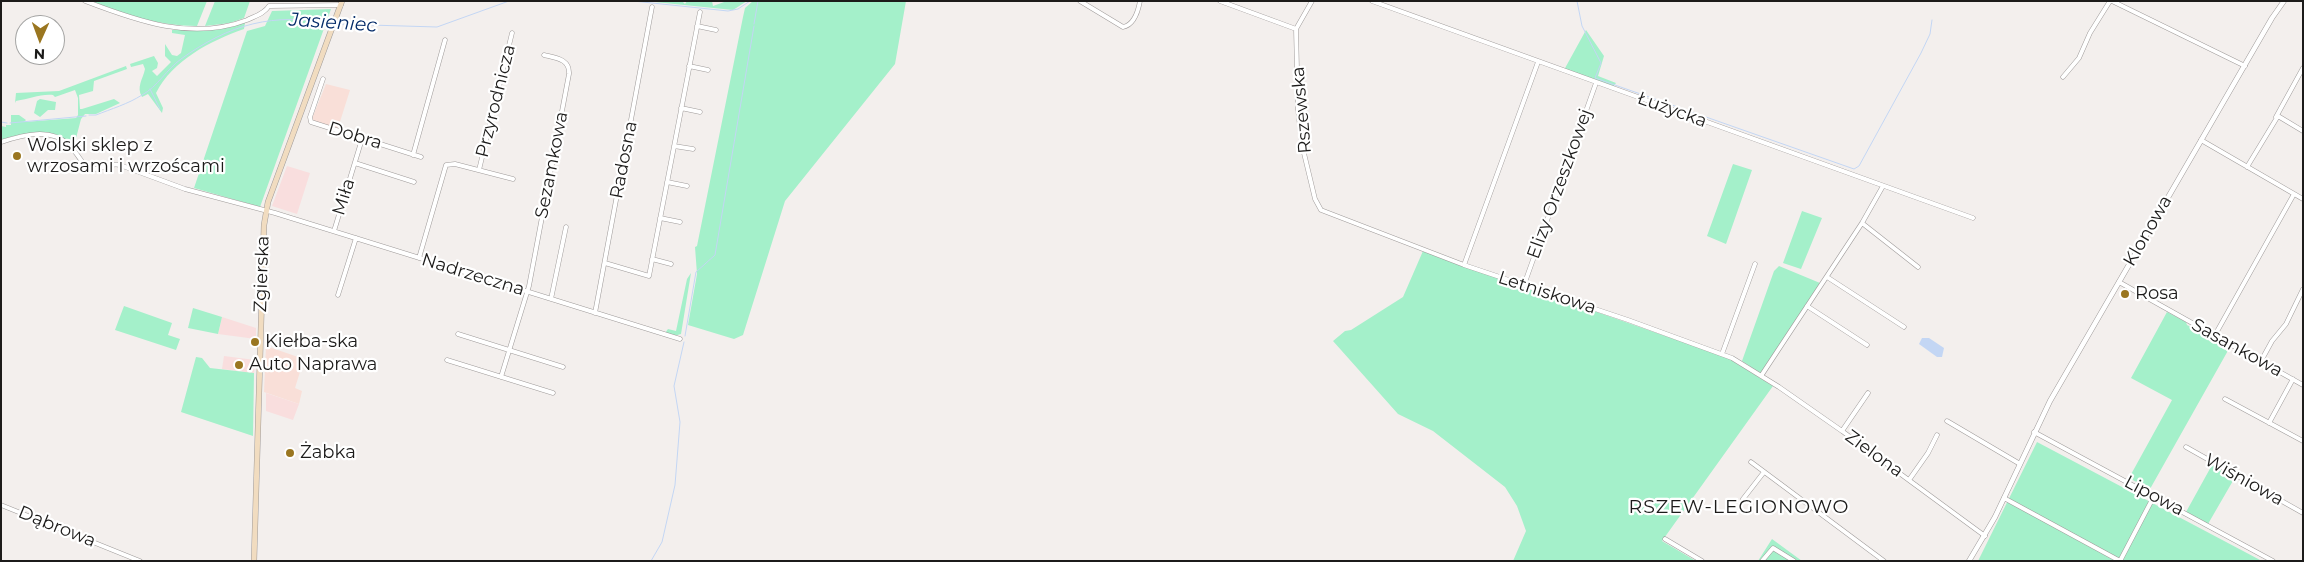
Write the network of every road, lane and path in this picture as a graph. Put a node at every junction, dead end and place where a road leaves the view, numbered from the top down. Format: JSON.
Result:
{"nodes":[{"id":1,"x":86,"y":1,"type":"edge"},
{"id":2,"x":1080,"y":1,"type":"edge"},
{"id":3,"x":1140,"y":1,"type":"edge"},
{"id":4,"x":1220,"y":1,"type":"edge"},
{"id":5,"x":1312,"y":1,"type":"edge"},
{"id":6,"x":1372,"y":1,"type":"edge"},
{"id":7,"x":2111,"y":1,"type":"edge"},
{"id":8,"x":2280,"y":1,"type":"edge"},
{"id":9,"x":2284,"y":1,"type":"edge"},
{"id":10,"x":270,"y":3,"type":"edge"},
{"id":11,"x":342,"y":3,"type":"edge"},
{"id":12,"x":652,"y":7,"type":"dead end"},
{"id":13,"x":2278,"y":9,"type":"junction"},
{"id":14,"x":700,"y":12,"type":"dead end"},
{"id":15,"x":697,"y":26,"type":"junction"},
{"id":16,"x":1296,"y":29,"type":"junction"},
{"id":17,"x":716,"y":30,"type":"dead end"},
{"id":18,"x":512,"y":33,"type":"dead end"},
{"id":19,"x":445,"y":40,"type":"dead end"},
{"id":20,"x":544,"y":54,"type":"dead end"},
{"id":21,"x":1538,"y":62,"type":"junction"},
{"id":22,"x":689,"y":66,"type":"junction"},
{"id":23,"x":2245,"y":66,"type":"junction"},
{"id":24,"x":2303,"y":68,"type":"edge"},
{"id":25,"x":708,"y":70,"type":"dead end"},
{"id":26,"x":2063,"y":77,"type":"dead end"},
{"id":27,"x":323,"y":79,"type":"dead end"},
{"id":28,"x":1596,"y":83,"type":"junction"},
{"id":29,"x":681,"y":108,"type":"junction"},
{"id":30,"x":700,"y":112,"type":"dead end"},
{"id":31,"x":2275,"y":119,"type":"junction"},
{"id":32,"x":2303,"y":131,"type":"edge"},
{"id":33,"x":362,"y":139,"type":"junction"},
{"id":34,"x":2201,"y":140,"type":"junction"},
{"id":35,"x":1,"y":142,"type":"edge"},
{"id":36,"x":674,"y":146,"type":"junction"},
{"id":37,"x":693,"y":150,"type":"dead end"},
{"id":38,"x":413,"y":155,"type":"junction"},
{"id":39,"x":421,"y":157,"type":"dead end"},
{"id":40,"x":355,"y":163,"type":"junction"},
{"id":41,"x":2247,"y":167,"type":"junction"},
{"id":42,"x":479,"y":170,"type":"junction"},
{"id":43,"x":513,"y":179,"type":"dead end"},
{"id":44,"x":414,"y":182,"type":"dead end"},
{"id":45,"x":667,"y":182,"type":"junction"},
{"id":46,"x":687,"y":186,"type":"dead end"},
{"id":47,"x":1883,"y":186,"type":"junction"},
{"id":48,"x":2294,"y":194,"type":"junction"},
{"id":49,"x":2303,"y":199,"type":"edge"},
{"id":50,"x":266,"y":210,"type":"junction"},
{"id":51,"x":1330,"y":214,"type":"joint"},
{"id":52,"x":660,"y":218,"type":"junction"},
{"id":53,"x":1973,"y":218,"type":"dead end"},
{"id":54,"x":680,"y":222,"type":"dead end"},
{"id":55,"x":1862,"y":223,"type":"junction"},
{"id":56,"x":566,"y":228,"type":"dead end"},
{"id":57,"x":334,"y":231,"type":"junction"},
{"id":58,"x":356,"y":238,"type":"junction"},
{"id":59,"x":419,"y":258,"type":"junction"},
{"id":60,"x":652,"y":258,"type":"junction"},
{"id":61,"x":604,"y":263,"type":"junction"},
{"id":62,"x":671,"y":264,"type":"dead end"},
{"id":63,"x":1755,"y":264,"type":"dead end"},
{"id":64,"x":1464,"y":265,"type":"junction"},
{"id":65,"x":1918,"y":268,"type":"dead end"},
{"id":66,"x":1826,"y":277,"type":"junction"},
{"id":67,"x":2119,"y":282,"type":"junction"},
{"id":68,"x":1524,"y":285,"type":"junction"},
{"id":69,"x":2303,"y":289,"type":"edge"},
{"id":70,"x":527,"y":292,"type":"junction"},
{"id":71,"x":338,"y":295,"type":"dead end"},
{"id":72,"x":551,"y":299,"type":"junction"},
{"id":73,"x":1807,"y":306,"type":"junction"},
{"id":74,"x":595,"y":313,"type":"junction"},
{"id":75,"x":1904,"y":327,"type":"dead end"},
{"id":76,"x":458,"y":334,"type":"dead end"},
{"id":77,"x":2215,"y":335,"type":"junction"},
{"id":78,"x":680,"y":339,"type":"dead end"},
{"id":79,"x":1868,"y":345,"type":"dead end"},
{"id":80,"x":509,"y":350,"type":"junction"},
{"id":81,"x":1722,"y":354,"type":"junction"},
{"id":82,"x":448,"y":360,"type":"dead end"},
{"id":83,"x":2261,"y":361,"type":"junction"},
{"id":84,"x":562,"y":367,"type":"dead end"},
{"id":85,"x":1762,"y":376,"type":"junction"},
{"id":86,"x":501,"y":377,"type":"junction"},
{"id":87,"x":2293,"y":379,"type":"junction"},
{"id":88,"x":2303,"y":385,"type":"edge"},
{"id":89,"x":553,"y":393,"type":"dead end"},
{"id":90,"x":1868,"y":393,"type":"dead end"},
{"id":91,"x":2225,"y":399,"type":"dead end"},
{"id":92,"x":1947,"y":421,"type":"dead end"},
{"id":93,"x":2269,"y":423,"type":"junction"},
{"id":94,"x":1842,"y":431,"type":"junction"},
{"id":95,"x":2034,"y":432,"type":"junction"},
{"id":96,"x":1937,"y":435,"type":"dead end"},
{"id":97,"x":2303,"y":441,"type":"edge"},
{"id":98,"x":2186,"y":447,"type":"dead end"},
{"id":99,"x":1751,"y":462,"type":"dead end"},
{"id":100,"x":2020,"y":464,"type":"junction"},
{"id":101,"x":1764,"y":472,"type":"junction"},
{"id":102,"x":1909,"y":480,"type":"junction"},
{"id":103,"x":2154,"y":496,"type":"junction"},
{"id":104,"x":1743,"y":498,"type":"dead end"},
{"id":105,"x":2004,"y":498,"type":"junction"},
{"id":106,"x":1,"y":505,"type":"edge"},
{"id":107,"x":2303,"y":513,"type":"edge"},
{"id":108,"x":1985,"y":536,"type":"junction"},
{"id":109,"x":1665,"y":539,"type":"dead end"},
{"id":110,"x":140,"y":561,"type":"edge"},
{"id":111,"x":254,"y":561,"type":"edge"},
{"id":112,"x":1702,"y":561,"type":"edge"},
{"id":113,"x":1762,"y":561,"type":"edge"},
{"id":114,"x":1794,"y":561,"type":"edge"},
{"id":115,"x":1884,"y":561,"type":"edge"},
{"id":116,"x":1969,"y":561,"type":"edge"},
{"id":117,"x":2120,"y":561,"type":"edge"},
{"id":118,"x":2273,"y":561,"type":"edge"}],
"edges":[{"from":1,"to":10,"type":"street"},
{"from":2,"to":3,"type":"street"},
{"from":4,"to":16,"type":"street"},
{"from":5,"to":16,"type":"street"},
{"from":6,"to":21,"type":"street","name":"Łużycka"},
{"from":7,"to":23,"type":"street"},
{"from":7,"to":26,"type":"street"},
{"from":8,"to":13,"type":"street","name":"Klonowa"},
{"from":9,"to":13,"type":"street","name":"Klonowa"},
{"from":10,"to":11,"type":"street"},
{"from":11,"to":50,"type":"main road","name":"Zgierska"},
{"from":12,"to":61,"type":"street","name":"Radosna"},
{"from":13,"to":23,"type":"street","name":"Klonowa"},
{"from":14,"to":15,"type":"street"},
{"from":15,"to":17,"type":"street"},
{"from":15,"to":22,"type":"street"},
{"from":16,"to":51,"type":"street","name":"Rszewska"},
{"from":18,"to":42,"type":"street","name":"Przyrodnicza"},
{"from":19,"to":38,"type":"street"},
{"from":20,"to":70,"type":"street","name":"Sezamkowa"},
{"from":21,"to":28,"type":"street","name":"Łużycka"},
{"from":21,"to":64,"type":"street"},
{"from":22,"to":25,"type":"street"},
{"from":22,"to":29,"type":"street"},
{"from":23,"to":34,"type":"street","name":"Klonowa"},
{"from":24,"to":31,"type":"street"},
{"from":27,"to":33,"type":"street","name":"Dobra"},
{"from":28,"to":47,"type":"street","name":"Łużycka"},
{"from":28,"to":68,"type":"street","name":"Elizy Orzeszkowej"},
{"from":29,"to":30,"type":"street"},
{"from":29,"to":36,"type":"street"},
{"from":31,"to":32,"type":"street"},
{"from":31,"to":41,"type":"street"},
{"from":33,"to":38,"type":"street","name":"Dobra"},
{"from":33,"to":40,"type":"street","name":"Miła"},
{"from":34,"to":41,"type":"street"},
{"from":34,"to":67,"type":"street","name":"Klonowa"},
{"from":35,"to":50,"type":"street","name":"Nadrzeczna"},
{"from":36,"to":37,"type":"street"},
{"from":36,"to":45,"type":"street"},
{"from":38,"to":39,"type":"street","name":"Dobra"},
{"from":40,"to":44,"type":"street","name":"Miła"},
{"from":40,"to":57,"type":"street","name":"Miła"},
{"from":41,"to":48,"type":"street"},
{"from":42,"to":43,"type":"street","name":"Przyrodnicza"},
{"from":42,"to":59,"type":"street","name":"Przyrodnicza"},
{"from":45,"to":46,"type":"street"},
{"from":45,"to":52,"type":"street"},
{"from":47,"to":53,"type":"street","name":"Łużycka"},
{"from":47,"to":55,"type":"street"},
{"from":48,"to":49,"type":"street"},
{"from":48,"to":77,"type":"street"},
{"from":50,"to":57,"type":"street","name":"Nadrzeczna"},
{"from":50,"to":111,"type":"main road","name":"Zgierska"},
{"from":51,"to":64,"type":"street","name":"Letniskowa"},
{"from":52,"to":54,"type":"street"},
{"from":52,"to":60,"type":"street"},
{"from":55,"to":65,"type":"street"},
{"from":55,"to":66,"type":"street"},
{"from":56,"to":72,"type":"street"},
{"from":57,"to":58,"type":"street","name":"Nadrzeczna"},
{"from":58,"to":59,"type":"street","name":"Nadrzeczna"},
{"from":58,"to":71,"type":"street"},
{"from":59,"to":70,"type":"street","name":"Nadrzeczna"},
{"from":60,"to":61,"type":"street"},
{"from":60,"to":62,"type":"street"},
{"from":61,"to":74,"type":"street","name":"Radosna"},
{"from":63,"to":81,"type":"street"},
{"from":64,"to":68,"type":"street","name":"Letniskowa"},
{"from":66,"to":73,"type":"street"},
{"from":66,"to":75,"type":"street"},
{"from":67,"to":77,"type":"street","name":"Sasankowa"},
{"from":67,"to":95,"type":"street","name":"Klonowa"},
{"from":68,"to":81,"type":"street","name":"Letniskowa"},
{"from":69,"to":83,"type":"street"},
{"from":70,"to":72,"type":"street","name":"Nadrzeczna"},
{"from":70,"to":80,"type":"street"},
{"from":72,"to":74,"type":"street","name":"Nadrzeczna"},
{"from":73,"to":79,"type":"street"},
{"from":73,"to":85,"type":"street"},
{"from":74,"to":78,"type":"street","name":"Nadrzeczna"},
{"from":76,"to":80,"type":"street"},
{"from":77,"to":83,"type":"street","name":"Sasankowa"},
{"from":80,"to":84,"type":"street"},
{"from":80,"to":86,"type":"street"},
{"from":81,"to":85,"type":"street","name":"Letniskowa"},
{"from":82,"to":86,"type":"street"},
{"from":83,"to":87,"type":"street","name":"Sasankowa"},
{"from":85,"to":94,"type":"street","name":"Zielona"},
{"from":86,"to":89,"type":"street"},
{"from":87,"to":88,"type":"street","name":"Sasankowa"},
{"from":87,"to":93,"type":"street"},
{"from":90,"to":94,"type":"street"},
{"from":91,"to":93,"type":"street"},
{"from":92,"to":100,"type":"street"},
{"from":93,"to":97,"type":"street"},
{"from":94,"to":102,"type":"street","name":"Zielona"},
{"from":95,"to":100,"type":"street","name":"Klonowa"},
{"from":95,"to":103,"type":"street","name":"Lipowa"},
{"from":96,"to":102,"type":"street"},
{"from":98,"to":107,"type":"street","name":"Wiśniowa"},
{"from":99,"to":101,"type":"street"},
{"from":100,"to":105,"type":"street","name":"Klonowa"},
{"from":101,"to":104,"type":"street"},
{"from":101,"to":115,"type":"street"},
{"from":102,"to":108,"type":"street","name":"Zielona"},
{"from":103,"to":117,"type":"street"},
{"from":103,"to":118,"type":"street","name":"Lipowa"},
{"from":105,"to":108,"type":"street","name":"Klonowa"},
{"from":105,"to":117,"type":"street"},
{"from":106,"to":110,"type":"street","name":"Dąbrowa"},
{"from":108,"to":116,"type":"street","name":"Klonowa"},
{"from":109,"to":112,"type":"street"},
{"from":113,"to":114,"type":"street"}]}
